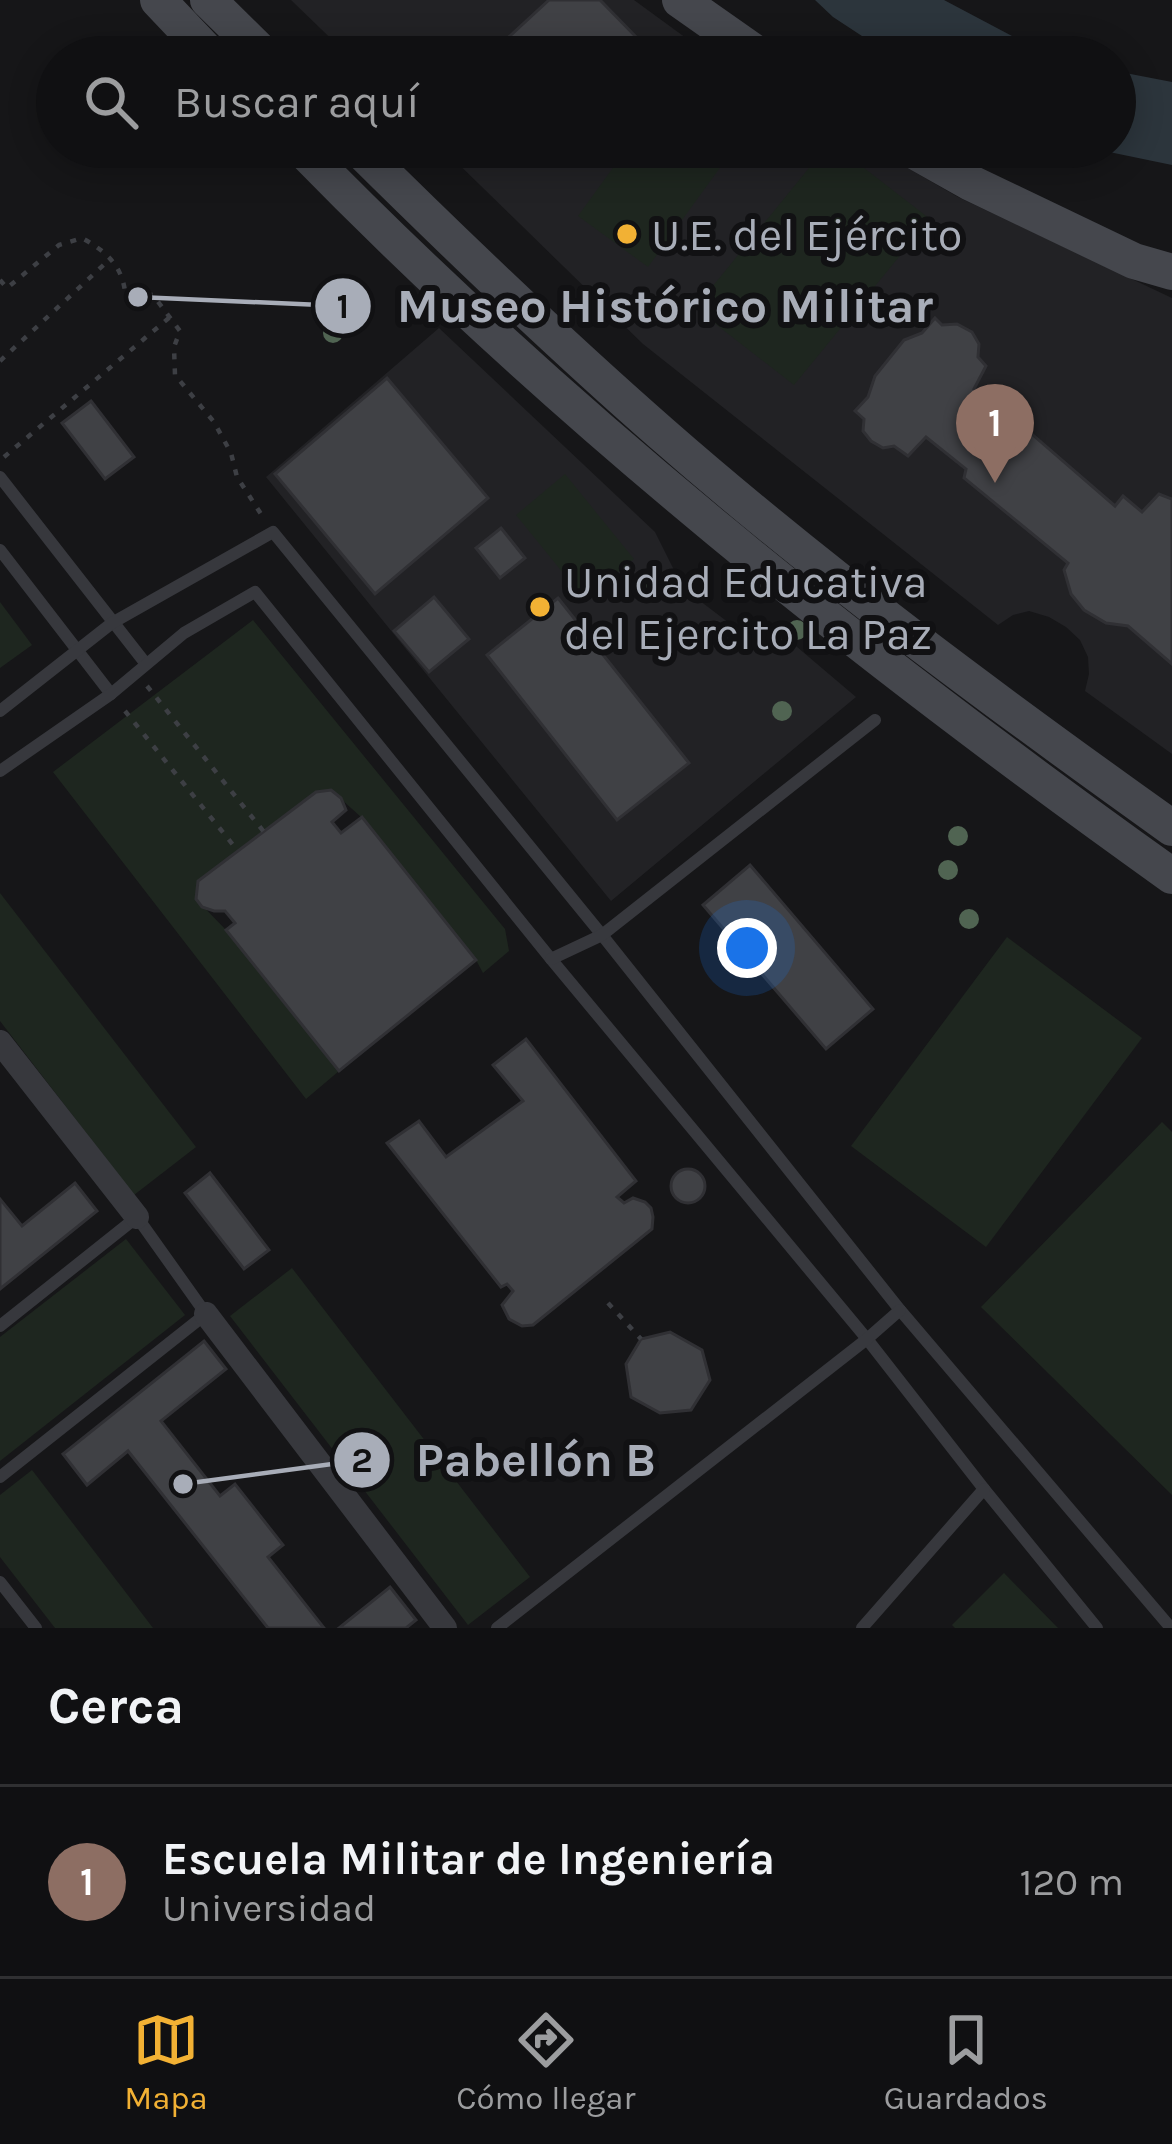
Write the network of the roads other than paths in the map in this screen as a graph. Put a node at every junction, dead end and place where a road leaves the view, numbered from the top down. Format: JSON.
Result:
{"nodes":[{"id":1,"x":158,"y":0,"type":"edge"},
{"id":2,"x":208,"y":0,"type":"edge"},
{"id":3,"x":680,"y":0,"type":"edge"},
{"id":4,"x":192,"y":36,"type":"edge"},
{"id":5,"x":245,"y":36,"type":"edge"},
{"id":6,"x":731,"y":36,"type":"edge"},
{"id":7,"x":322,"y":168,"type":"edge"},
{"id":8,"x":379,"y":168,"type":"edge"},
{"id":9,"x":944,"y":168,"type":"edge"},
{"id":10,"x":484,"y":270,"type":"junction"},
{"id":11,"x":1172,"y":272,"type":"edge"},
{"id":12,"x":456,"y":298,"type":"junction"},
{"id":13,"x":567,"y":348,"type":"junction"},
{"id":14,"x":540,"y":377,"type":"junction"},
{"id":15,"x":0,"y":477,"type":"edge"},
{"id":16,"x":771,"y":524,"type":"junction"},
{"id":17,"x":0,"y":550,"type":"edge"},
{"id":18,"x":748,"y":553,"type":"junction"},
{"id":19,"x":112,"y":623,"type":"junction"},
{"id":20,"x":77,"y":650,"type":"junction"},
{"id":21,"x":141,"y":668,"type":"junction"},
{"id":22,"x":111,"y":694,"type":"junction"},
{"id":23,"x":0,"y":711,"type":"edge"},
{"id":24,"x":874,"y":720,"type":"dead end"},
{"id":25,"x":0,"y":771,"type":"edge"},
{"id":26,"x":1172,"y":828,"type":"edge"},
{"id":27,"x":1172,"y":876,"type":"edge"},
{"id":28,"x":602,"y":935,"type":"junction"},
{"id":29,"x":551,"y":959,"type":"junction"},
{"id":30,"x":0,"y":1042,"type":"edge"},
{"id":31,"x":137,"y":1217,"type":"junction"},
{"id":32,"x":900,"y":1310,"type":"junction"},
{"id":33,"x":206,"y":1314,"type":"junction"},
{"id":34,"x":0,"y":1326,"type":"edge"},
{"id":35,"x":867,"y":1339,"type":"junction"},
{"id":36,"x":0,"y":1477,"type":"edge"},
{"id":37,"x":983,"y":1489,"type":"junction"},
{"id":38,"x":0,"y":1582,"type":"edge"},
{"id":39,"x":36,"y":1628,"type":"edge"},
{"id":40,"x":445,"y":1628,"type":"edge"},
{"id":41,"x":497,"y":1628,"type":"edge"},
{"id":42,"x":862,"y":1628,"type":"edge"},
{"id":43,"x":1097,"y":1628,"type":"edge"},
{"id":44,"x":1171,"y":1628,"type":"edge"}],
"edges":[{"from":1,"to":4,"type":"main road"},
{"from":2,"to":5,"type":"main road"},
{"from":3,"to":6,"type":"main road"},
{"from":7,"to":12,"type":"main road"},
{"from":8,"to":10,"type":"main road"},
{"from":9,"to":11,"type":"main road"},
{"from":10,"to":12,"type":"main road"},
{"from":10,"to":13,"type":"main road"},
{"from":12,"to":14,"type":"main road"},
{"from":13,"to":14,"type":"main road"},
{"from":13,"to":16,"type":"main road"},
{"from":14,"to":18,"type":"main road"},
{"from":15,"to":19,"type":"lane"},
{"from":16,"to":18,"type":"main road"},
{"from":16,"to":26,"type":"main road"},
{"from":17,"to":20,"type":"lane"},
{"from":18,"to":27,"type":"main road"},
{"from":19,"to":20,"type":"lane"},
{"from":19,"to":21,"type":"lane"},
{"from":19,"to":28,"type":"lane"},
{"from":20,"to":22,"type":"lane"},
{"from":20,"to":23,"type":"lane"},
{"from":21,"to":22,"type":"lane"},
{"from":21,"to":29,"type":"lane"},
{"from":22,"to":25,"type":"lane"},
{"from":24,"to":28,"type":"lane"},
{"from":28,"to":29,"type":"lane"},
{"from":28,"to":32,"type":"lane"},
{"from":29,"to":35,"type":"lane"},
{"from":30,"to":31,"type":"street"},
{"from":31,"to":33,"type":"lane"},
{"from":31,"to":34,"type":"lane"},
{"from":32,"to":35,"type":"lane"},
{"from":32,"to":44,"type":"lane"},
{"from":33,"to":36,"type":"lane"},
{"from":33,"to":40,"type":"street"},
{"from":35,"to":37,"type":"lane"},
{"from":35,"to":41,"type":"lane"},
{"from":37,"to":42,"type":"lane"},
{"from":37,"to":43,"type":"lane"},
{"from":38,"to":39,"type":"lane"}]}
